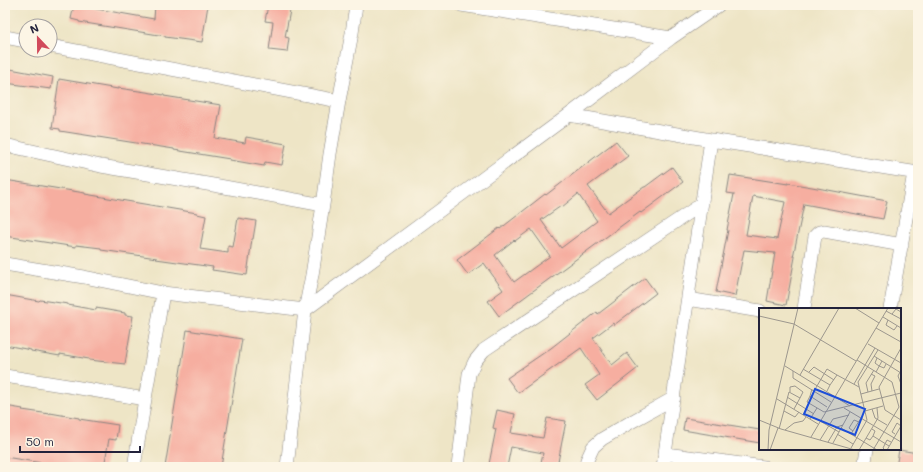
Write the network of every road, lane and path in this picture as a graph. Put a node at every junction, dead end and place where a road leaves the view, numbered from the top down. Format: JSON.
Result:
{"nodes":[{"id":1,"x":356,"y":5,"type":"edge"},
{"id":2,"x":461,"y":5,"type":"edge"},
{"id":3,"x":719,"y":5,"type":"edge"},
{"id":4,"x":5,"y":37,"type":"edge"},
{"id":5,"x":671,"y":38,"type":"junction"},
{"id":6,"x":18,"y":39,"type":"edge"},
{"id":7,"x":58,"y":48,"type":"edge"},
{"id":8,"x":338,"y":101,"type":"junction"},
{"id":9,"x":570,"y":115,"type":"junction"},
{"id":10,"x":711,"y":140,"type":"junction"},
{"id":11,"x":5,"y":145,"type":"edge"},
{"id":12,"x":916,"y":173,"type":"edge"},
{"id":13,"x":702,"y":204,"type":"junction"},
{"id":14,"x":323,"y":205,"type":"junction"},
{"id":15,"x":902,"y":245,"type":"junction"},
{"id":16,"x":5,"y":264,"type":"edge"},
{"id":17,"x":163,"y":293,"type":"junction"},
{"id":18,"x":688,"y":299,"type":"junction"},
{"id":19,"x":804,"y":308,"type":"edge"},
{"id":20,"x":890,"y":308,"type":"edge"},
{"id":21,"x":305,"y":310,"type":"junction"},
{"id":22,"x":759,"y":311,"type":"edge"},
{"id":23,"x":5,"y":376,"type":"edge"},
{"id":24,"x":674,"y":398,"type":"junction"},
{"id":25,"x":145,"y":399,"type":"junction"},
{"id":26,"x":867,"y":450,"type":"edge"},
{"id":27,"x":666,"y":454,"type":"junction"},
{"id":28,"x":134,"y":467,"type":"edge"},
{"id":29,"x":287,"y":467,"type":"edge"},
{"id":30,"x":458,"y":467,"type":"edge"},
{"id":31,"x":586,"y":467,"type":"edge"},
{"id":32,"x":663,"y":467,"type":"edge"},
{"id":33,"x":764,"y":467,"type":"edge"},
{"id":34,"x":864,"y":467,"type":"edge"}],
"edges":[{"from":1,"to":8,"type":"street"},
{"from":2,"to":5,"type":"street"},
{"from":3,"to":5,"type":"street"},
{"from":4,"to":6,"type":"street"},
{"from":5,"to":9,"type":"street"},
{"from":7,"to":8,"type":"street"},
{"from":8,"to":14,"type":"street"},
{"from":9,"to":10,"type":"street"},
{"from":9,"to":21,"type":"street"},
{"from":10,"to":12,"type":"street"},
{"from":10,"to":13,"type":"street"},
{"from":11,"to":14,"type":"street"},
{"from":12,"to":15,"type":"street"},
{"from":13,"to":18,"type":"street"},
{"from":13,"to":30,"type":"street"},
{"from":14,"to":21,"type":"street"},
{"from":15,"to":19,"type":"street"},
{"from":15,"to":20,"type":"street"},
{"from":16,"to":17,"type":"street"},
{"from":17,"to":21,"type":"street"},
{"from":17,"to":25,"type":"street"},
{"from":18,"to":22,"type":"street"},
{"from":18,"to":24,"type":"street"},
{"from":21,"to":29,"type":"street"},
{"from":23,"to":25,"type":"street"},
{"from":24,"to":27,"type":"street"},
{"from":24,"to":31,"type":"street"},
{"from":25,"to":28,"type":"street"},
{"from":26,"to":34,"type":"street"},
{"from":27,"to":32,"type":"street"},
{"from":27,"to":33,"type":"street"}]}
